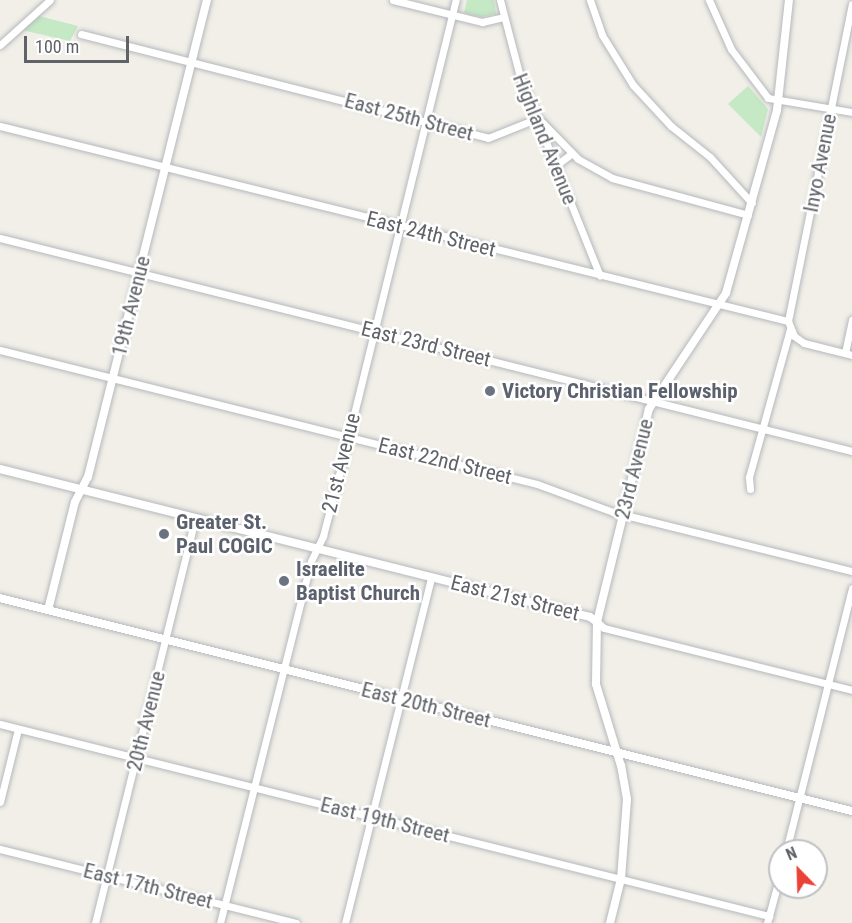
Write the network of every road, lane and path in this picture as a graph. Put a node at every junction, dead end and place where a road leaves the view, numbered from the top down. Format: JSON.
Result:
{"nodes":[{"id":1,"x":50,"y":0,"type":"edge"},
{"id":2,"x":207,"y":0,"type":"edge"},
{"id":3,"x":393,"y":0,"type":"edge"},
{"id":4,"x":456,"y":0,"type":"edge"},
{"id":5,"x":500,"y":0,"type":"edge"},
{"id":6,"x":590,"y":0,"type":"edge"},
{"id":7,"x":709,"y":0,"type":"edge"},
{"id":8,"x":789,"y":0,"type":"edge"},
{"id":9,"x":852,"y":4,"type":"edge"},
{"id":10,"x":452,"y":15,"type":"junction"},
{"id":11,"x":502,"y":17,"type":"junction"},
{"id":12,"x":81,"y":34,"type":"dead end"},
{"id":13,"x":0,"y":45,"type":"edge"},
{"id":14,"x":191,"y":61,"type":"junction"},
{"id":15,"x":778,"y":99,"type":"junction"},
{"id":16,"x":831,"y":108,"type":"junction"},
{"id":17,"x":852,"y":112,"type":"edge"},
{"id":18,"x":538,"y":118,"type":"junction"},
{"id":19,"x":426,"y":122,"type":"junction"},
{"id":20,"x":0,"y":126,"type":"edge"},
{"id":21,"x":572,"y":153,"type":"junction"},
{"id":22,"x":555,"y":166,"type":"junction"},
{"id":23,"x":164,"y":167,"type":"junction"},
{"id":24,"x":752,"y":203,"type":"junction"},
{"id":25,"x":748,"y":214,"type":"junction"},
{"id":26,"x":400,"y":226,"type":"junction"},
{"id":27,"x":0,"y":238,"type":"edge"},
{"id":28,"x":139,"y":273,"type":"junction"},
{"id":29,"x":600,"y":276,"type":"junction"},
{"id":30,"x":719,"y":305,"type":"junction"},
{"id":31,"x":852,"y":320,"type":"edge"},
{"id":32,"x":789,"y":325,"type":"junction"},
{"id":33,"x":374,"y":331,"type":"junction"},
{"id":34,"x":0,"y":350,"type":"edge"},
{"id":35,"x":849,"y":354,"type":"edge"},
{"id":36,"x":113,"y":378,"type":"junction"},
{"id":37,"x":654,"y":401,"type":"junction"},
{"id":38,"x":762,"y":428,"type":"junction"},
{"id":39,"x":348,"y":437,"type":"junction"},
{"id":40,"x":852,"y":451,"type":"edge"},
{"id":41,"x":0,"y":469,"type":"edge"},
{"id":42,"x":82,"y":489,"type":"junction"},
{"id":43,"x":750,"y":489,"type":"dead end"},
{"id":44,"x":623,"y":514,"type":"junction"},
{"id":45,"x":195,"y":518,"type":"junction"},
{"id":46,"x":317,"y":549,"type":"junction"},
{"id":47,"x":852,"y":571,"type":"edge"},
{"id":48,"x":431,"y":577,"type":"junction"},
{"id":49,"x":852,"y":588,"type":"edge"},
{"id":50,"x":0,"y":598,"type":"edge"},
{"id":51,"x":48,"y":610,"type":"junction"},
{"id":52,"x":597,"y":622,"type":"junction"},
{"id":53,"x":166,"y":640,"type":"junction"},
{"id":54,"x":284,"y":670,"type":"junction"},
{"id":55,"x":827,"y":684,"type":"junction"},
{"id":56,"x":852,"y":690,"type":"edge"},
{"id":57,"x":401,"y":700,"type":"junction"},
{"id":58,"x":0,"y":724,"type":"edge"},
{"id":59,"x":18,"y":729,"type":"junction"},
{"id":60,"x":616,"y":752,"type":"junction"},
{"id":61,"x":136,"y":758,"type":"junction"},
{"id":62,"x":254,"y":787,"type":"junction"},
{"id":63,"x":799,"y":798,"type":"junction"},
{"id":64,"x":0,"y":802,"type":"edge"},
{"id":65,"x":852,"y":811,"type":"edge"},
{"id":66,"x":371,"y":817,"type":"junction"},
{"id":67,"x":789,"y":839,"type":"edge"},
{"id":68,"x":0,"y":849,"type":"edge"},
{"id":69,"x":107,"y":876,"type":"junction"},
{"id":70,"x":621,"y":879,"type":"junction"},
{"id":71,"x":774,"y":899,"type":"edge"},
{"id":72,"x":224,"y":905,"type":"junction"},
{"id":73,"x":768,"y":920,"type":"edge"},
{"id":74,"x":95,"y":923,"type":"edge"},
{"id":75,"x":220,"y":923,"type":"edge"},
{"id":76,"x":296,"y":923,"type":"edge"},
{"id":77,"x":345,"y":923,"type":"edge"},
{"id":78,"x":609,"y":923,"type":"edge"}],
"edges":[{"from":1,"to":13,"type":"street"},
{"from":2,"to":14,"type":"street","name":"19th Avenue"},
{"from":3,"to":10,"type":"street"},
{"from":4,"to":10,"type":"street","name":"21st Avenue"},
{"from":5,"to":11,"type":"street","name":"Highland Avenue"},
{"from":6,"to":24,"type":"street"},
{"from":7,"to":15,"type":"street"},
{"from":8,"to":15,"type":"street","name":"23rd Avenue"},
{"from":9,"to":16,"type":"street","name":"Inyo Avenue"},
{"from":10,"to":11,"type":"street"},
{"from":10,"to":19,"type":"street","name":"21st Avenue"},
{"from":11,"to":18,"type":"street","name":"Highland Avenue"},
{"from":12,"to":14,"type":"street","name":"East 25th Street"},
{"from":14,"to":19,"type":"street","name":"East 25th Street"},
{"from":14,"to":23,"type":"street","name":"19th Avenue"},
{"from":15,"to":16,"type":"street"},
{"from":15,"to":24,"type":"street","name":"23rd Avenue"},
{"from":16,"to":17,"type":"street"},
{"from":16,"to":32,"type":"street","name":"Inyo Avenue"},
{"from":18,"to":19,"type":"street","name":"East 25th Street"},
{"from":18,"to":21,"type":"street"},
{"from":18,"to":22,"type":"street","name":"Highland Avenue"},
{"from":19,"to":26,"type":"street","name":"21st Avenue"},
{"from":20,"to":23,"type":"street","name":"East 24th Street"},
{"from":21,"to":22,"type":"street"},
{"from":21,"to":25,"type":"street"},
{"from":22,"to":29,"type":"street","name":"Highland Avenue"},
{"from":23,"to":26,"type":"street","name":"East 24th Street"},
{"from":23,"to":28,"type":"street","name":"19th Avenue"},
{"from":24,"to":25,"type":"street","name":"23rd Avenue"},
{"from":25,"to":30,"type":"street","name":"23rd Avenue"},
{"from":26,"to":29,"type":"street","name":"East 24th Street"},
{"from":26,"to":33,"type":"street","name":"21st Avenue"},
{"from":27,"to":28,"type":"street","name":"East 23rd Street"},
{"from":28,"to":33,"type":"street","name":"East 23rd Street"},
{"from":28,"to":36,"type":"street","name":"19th Avenue"},
{"from":29,"to":30,"type":"street","name":"East 24th Street"},
{"from":30,"to":32,"type":"street","name":"East 24th Street"},
{"from":30,"to":37,"type":"street","name":"23rd Avenue"},
{"from":31,"to":35,"type":"street"},
{"from":32,"to":35,"type":"street","name":"East 24th Street"},
{"from":32,"to":38,"type":"street","name":"Inyo Avenue"},
{"from":33,"to":37,"type":"street","name":"East 23rd Street"},
{"from":33,"to":39,"type":"street","name":"21st Avenue"},
{"from":34,"to":36,"type":"street","name":"East 22nd Street"},
{"from":36,"to":39,"type":"street","name":"East 22nd Street"},
{"from":36,"to":42,"type":"street","name":"19th Avenue"},
{"from":37,"to":38,"type":"street","name":"East 23rd Street"},
{"from":37,"to":44,"type":"street","name":"23rd Avenue"},
{"from":38,"to":40,"type":"street","name":"East 23rd Street"},
{"from":38,"to":43,"type":"street","name":"Inyo Avenue"},
{"from":39,"to":44,"type":"street","name":"East 22nd Street"},
{"from":39,"to":46,"type":"street","name":"21st Avenue"},
{"from":41,"to":42,"type":"street","name":"East 21st Street"},
{"from":42,"to":45,"type":"street","name":"East 21st Street"},
{"from":42,"to":51,"type":"street","name":"19th Avenue"},
{"from":44,"to":47,"type":"street","name":"East 22nd Street"},
{"from":44,"to":52,"type":"street","name":"23rd Avenue"},
{"from":45,"to":46,"type":"street","name":"East 21st Street"},
{"from":45,"to":53,"type":"street","name":"20th Avenue"},
{"from":46,"to":48,"type":"street","name":"East 21st Street"},
{"from":46,"to":54,"type":"street","name":"21st Avenue"},
{"from":48,"to":52,"type":"street","name":"East 21st Street"},
{"from":48,"to":57,"type":"street"},
{"from":49,"to":55,"type":"street"},
{"from":50,"to":51,"type":"street","name":"East 20th Street"},
{"from":51,"to":53,"type":"street","name":"East 20th Street"},
{"from":52,"to":55,"type":"street","name":"East 21st Street"},
{"from":52,"to":60,"type":"street","name":"23rd Avenue"},
{"from":53,"to":54,"type":"street","name":"East 20th Street"},
{"from":53,"to":61,"type":"street","name":"20th Avenue"},
{"from":54,"to":57,"type":"street","name":"East 20th Street"},
{"from":54,"to":62,"type":"street","name":"21st Avenue"},
{"from":55,"to":56,"type":"street","name":"East 21st Street"},
{"from":55,"to":63,"type":"street"},
{"from":57,"to":60,"type":"street","name":"East 20th Street"},
{"from":57,"to":66,"type":"street"},
{"from":58,"to":59,"type":"street","name":"East 19th Street"},
{"from":59,"to":61,"type":"street","name":"East 19th Street"},
{"from":59,"to":64,"type":"street"},
{"from":60,"to":63,"type":"street","name":"East 20th Street"},
{"from":60,"to":70,"type":"street","name":"23rd Avenue"},
{"from":61,"to":62,"type":"street","name":"East 19th Street"},
{"from":61,"to":69,"type":"street","name":"20th Avenue"},
{"from":62,"to":66,"type":"street","name":"East 19th Street"},
{"from":62,"to":72,"type":"street","name":"21st Avenue"},
{"from":63,"to":65,"type":"street","name":"East 20th Street"},
{"from":63,"to":67,"type":"street"},
{"from":66,"to":70,"type":"street","name":"East 19th Street"},
{"from":66,"to":77,"type":"street"},
{"from":68,"to":69,"type":"street","name":"East 17th Street"},
{"from":69,"to":72,"type":"street","name":"East 17th Street"},
{"from":69,"to":74,"type":"street","name":"20th Avenue"},
{"from":70,"to":73,"type":"street","name":"East 19th Street"},
{"from":70,"to":78,"type":"street","name":"23rd Avenue"},
{"from":71,"to":73,"type":"street"},
{"from":72,"to":75,"type":"street","name":"21st Avenue"},
{"from":72,"to":76,"type":"street","name":"East 17th Street"}]}
